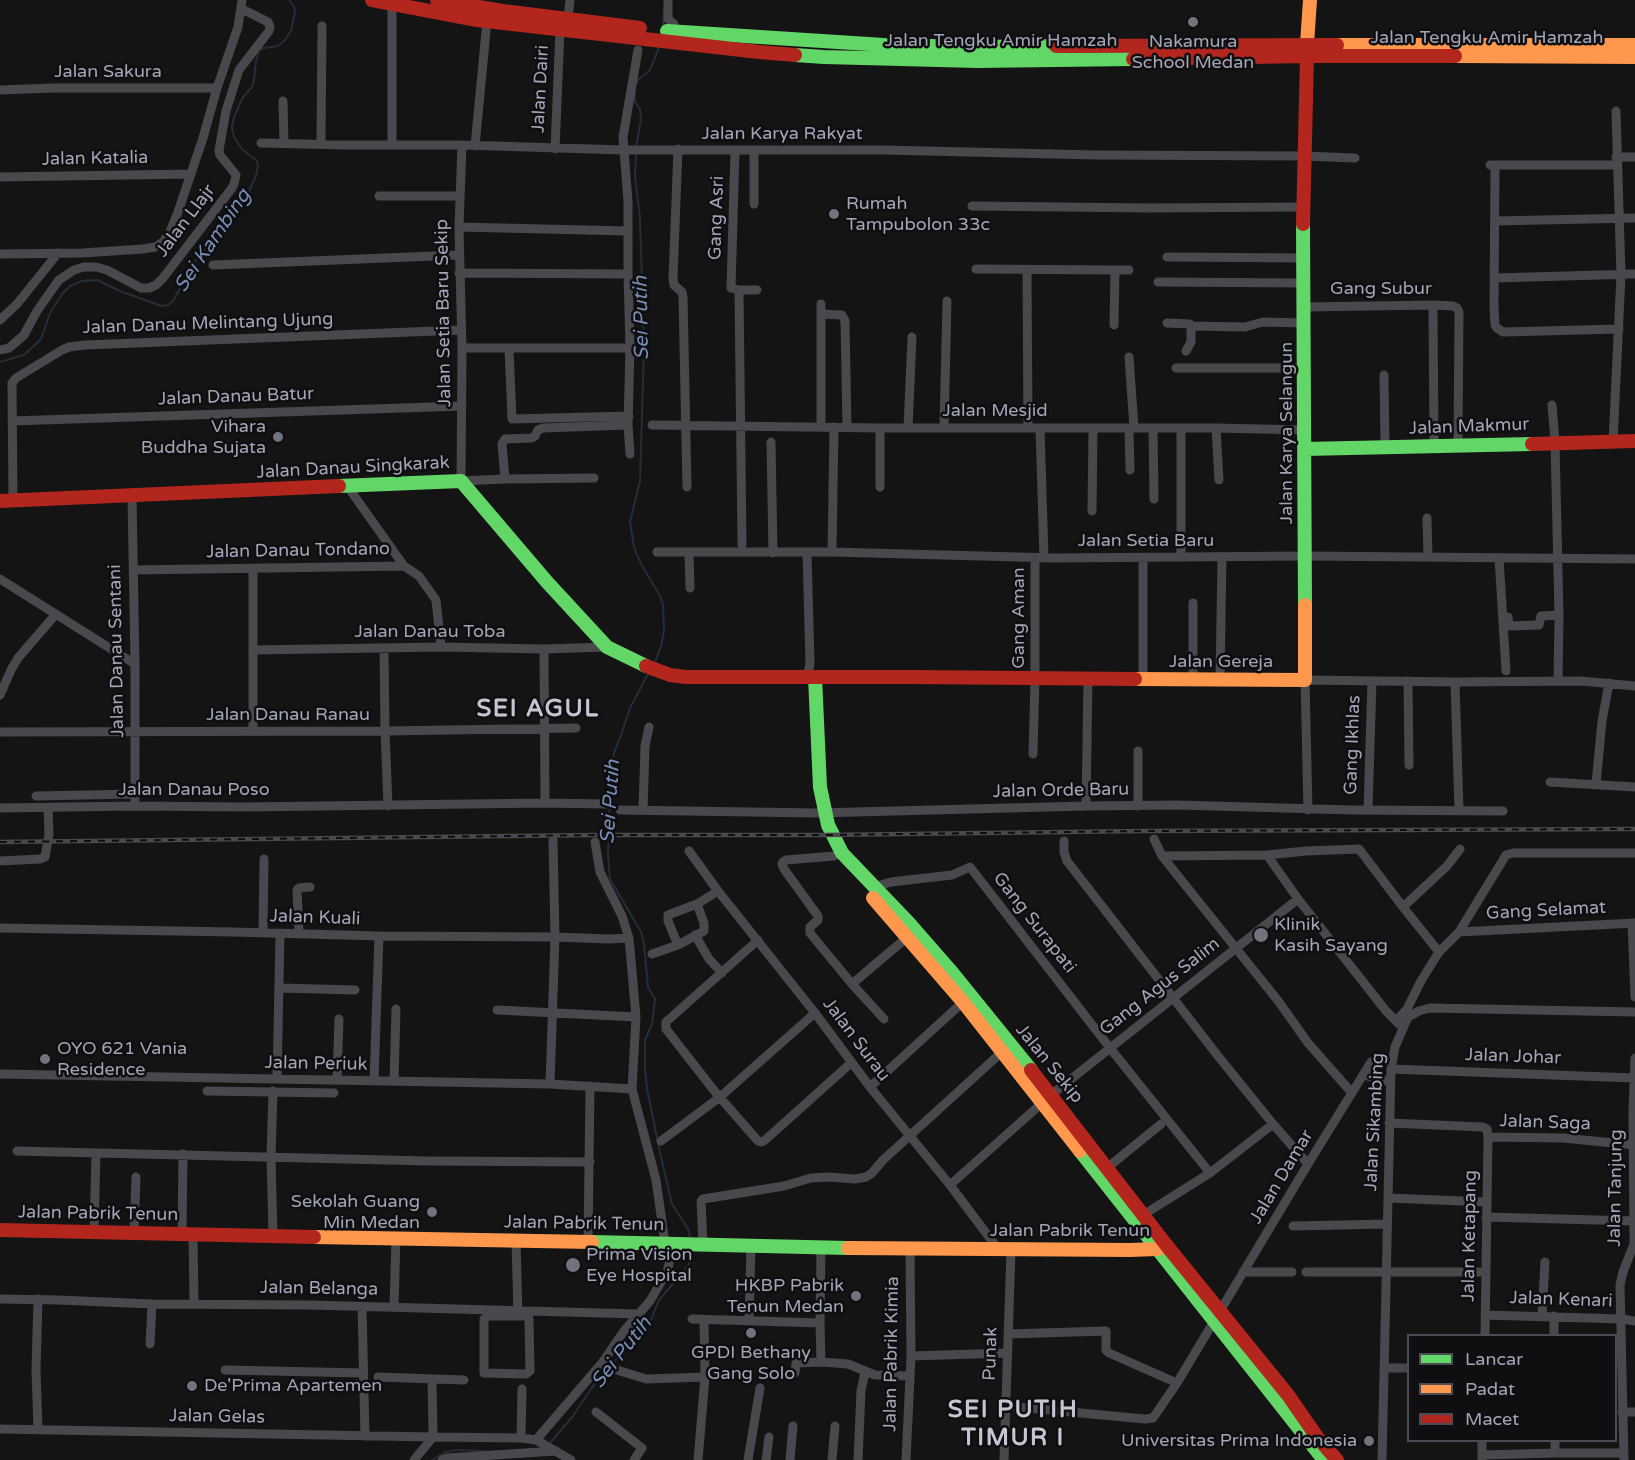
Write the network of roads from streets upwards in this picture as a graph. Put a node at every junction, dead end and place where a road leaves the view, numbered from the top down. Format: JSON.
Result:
{"nodes":[{"id":1,"x":372,"y":0,"type":"edge"},
{"id":2,"x":436,"y":0,"type":"edge"},
{"id":3,"x":570,"y":0,"type":"edge"},
{"id":4,"x":668,"y":0,"type":"edge"},
{"id":5,"x":1310,"y":0,"type":"edge"},
{"id":6,"x":242,"y":4,"type":"edge"},
{"id":7,"x":392,"y":4,"type":"junction"},
{"id":8,"x":477,"y":11,"type":"edge"},
{"id":9,"x":568,"y":19,"type":"junction"},
{"id":10,"x":322,"y":26,"type":"dead end"},
{"id":11,"x":560,"y":30,"type":"junction"},
{"id":12,"x":673,"y":30,"type":"junction"},
{"id":13,"x":642,"y":39,"type":"junction"},
{"id":14,"x":1635,"y":45,"type":"edge"},
{"id":15,"x":1307,"y":50,"type":"junction"},
{"id":16,"x":1557,"y":50,"type":"junction"},
{"id":17,"x":1635,"y":57,"type":"edge"},
{"id":18,"x":217,"y":88,"type":"junction"},
{"id":19,"x":0,"y":90,"type":"edge"},
{"id":20,"x":283,"y":101,"type":"dead end"},
{"id":21,"x":1616,"y":111,"type":"dead end"},
{"id":22,"x":261,"y":144,"type":"dead end"},
{"id":23,"x":284,"y":144,"type":"junction"},
{"id":24,"x":321,"y":144,"type":"junction"},
{"id":25,"x":392,"y":145,"type":"junction"},
{"id":26,"x":462,"y":145,"type":"junction"},
{"id":27,"x":475,"y":146,"type":"junction"},
{"id":28,"x":555,"y":149,"type":"junction"},
{"id":29,"x":678,"y":149,"type":"junction"},
{"id":30,"x":625,"y":150,"type":"junction"},
{"id":31,"x":735,"y":151,"type":"junction"},
{"id":32,"x":754,"y":151,"type":"junction"},
{"id":33,"x":1304,"y":156,"type":"junction"},
{"id":34,"x":1635,"y":157,"type":"edge"},
{"id":35,"x":1355,"y":158,"type":"dead end"},
{"id":36,"x":1617,"y":161,"type":"junction"},
{"id":37,"x":191,"y":174,"type":"junction"},
{"id":38,"x":0,"y":177,"type":"edge"},
{"id":39,"x":379,"y":196,"type":"dead end"},
{"id":40,"x":460,"y":196,"type":"junction"},
{"id":41,"x":754,"y":204,"type":"dead end"},
{"id":42,"x":972,"y":206,"type":"dead end"},
{"id":43,"x":1303,"y":207,"type":"junction"},
{"id":44,"x":1619,"y":218,"type":"junction"},
{"id":45,"x":1635,"y":218,"type":"edge"},
{"id":46,"x":1496,"y":221,"type":"junction"},
{"id":47,"x":459,"y":227,"type":"junction"},
{"id":48,"x":627,"y":231,"type":"junction"},
{"id":49,"x":58,"y":253,"type":"junction"},
{"id":50,"x":0,"y":254,"type":"edge"},
{"id":51,"x":459,"y":255,"type":"junction"},
{"id":52,"x":1167,"y":257,"type":"dead end"},
{"id":53,"x":1304,"y":258,"type":"junction"},
{"id":54,"x":213,"y":266,"type":"dead end"},
{"id":55,"x":976,"y":269,"type":"dead end"},
{"id":56,"x":1027,"y":270,"type":"junction"},
{"id":57,"x":1115,"y":270,"type":"junction"},
{"id":58,"x":1129,"y":270,"type":"dead end"},
{"id":59,"x":459,"y":273,"type":"junction"},
{"id":60,"x":628,"y":274,"type":"junction"},
{"id":61,"x":1635,"y":274,"type":"edge"},
{"id":62,"x":1621,"y":275,"type":"junction"},
{"id":63,"x":1495,"y":278,"type":"junction"},
{"id":64,"x":1158,"y":282,"type":"dead end"},
{"id":65,"x":1305,"y":283,"type":"junction"},
{"id":66,"x":735,"y":289,"type":"junction"},
{"id":67,"x":757,"y":290,"type":"dead end"},
{"id":68,"x":947,"y":301,"type":"dead end"},
{"id":69,"x":821,"y":304,"type":"dead end"},
{"id":70,"x":1433,"y":305,"type":"junction"},
{"id":71,"x":1305,"y":307,"type":"junction"},
{"id":72,"x":821,"y":314,"type":"junction"},
{"id":73,"x":0,"y":320,"type":"edge"},
{"id":74,"x":1167,"y":323,"type":"dead end"},
{"id":75,"x":1305,"y":323,"type":"junction"},
{"id":76,"x":1114,"y":325,"type":"dead end"},
{"id":77,"x":1191,"y":326,"type":"junction"},
{"id":78,"x":1619,"y":329,"type":"junction"},
{"id":79,"x":461,"y":330,"type":"junction"},
{"id":80,"x":912,"y":337,"type":"dead end"},
{"id":81,"x":462,"y":348,"type":"junction"},
{"id":82,"x":509,"y":348,"type":"junction"},
{"id":83,"x":630,"y":348,"type":"junction"},
{"id":84,"x":0,"y":350,"type":"edge"},
{"id":85,"x":1186,"y":351,"type":"dead end"},
{"id":86,"x":1129,"y":357,"type":"dead end"},
{"id":87,"x":1176,"y":368,"type":"dead end"},
{"id":88,"x":1305,"y":368,"type":"junction"},
{"id":89,"x":1384,"y":375,"type":"dead end"},
{"id":90,"x":0,"y":383,"type":"edge"},
{"id":91,"x":12,"y":383,"type":"junction"},
{"id":92,"x":1552,"y":405,"type":"dead end"},
{"id":93,"x":462,"y":406,"type":"junction"},
{"id":94,"x":12,"y":421,"type":"junction"},
{"id":95,"x":629,"y":421,"type":"junction"},
{"id":96,"x":652,"y":425,"type":"dead end"},
{"id":97,"x":686,"y":426,"type":"junction"},
{"id":98,"x":740,"y":426,"type":"junction"},
{"id":99,"x":821,"y":427,"type":"junction"},
{"id":100,"x":834,"y":427,"type":"junction"},
{"id":101,"x":847,"y":427,"type":"junction"},
{"id":102,"x":880,"y":428,"type":"junction"},
{"id":103,"x":908,"y":428,"type":"junction"},
{"id":104,"x":944,"y":428,"type":"junction"},
{"id":105,"x":1028,"y":428,"type":"junction"},
{"id":106,"x":1040,"y":428,"type":"junction"},
{"id":107,"x":1093,"y":428,"type":"junction"},
{"id":108,"x":1131,"y":428,"type":"junction"},
{"id":109,"x":1153,"y":428,"type":"junction"},
{"id":110,"x":1181,"y":428,"type":"junction"},
{"id":111,"x":1216,"y":428,"type":"junction"},
{"id":112,"x":1305,"y":430,"type":"junction"},
{"id":113,"x":12,"y":432,"type":"junction"},
{"id":114,"x":0,"y":433,"type":"edge"},
{"id":115,"x":1635,"y":441,"type":"edge"},
{"id":116,"x":771,"y":442,"type":"dead end"},
{"id":117,"x":1555,"y":442,"type":"junction"},
{"id":118,"x":1613,"y":442,"type":"junction"},
{"id":119,"x":1458,"y":445,"type":"junction"},
{"id":120,"x":1434,"y":446,"type":"junction"},
{"id":121,"x":1384,"y":447,"type":"junction"},
{"id":122,"x":1305,"y":449,"type":"junction"},
{"id":123,"x":630,"y":454,"type":"dead end"},
{"id":124,"x":1130,"y":470,"type":"dead end"},
{"id":125,"x":594,"y":478,"type":"dead end"},
{"id":126,"x":505,"y":479,"type":"junction"},
{"id":127,"x":1219,"y":480,"type":"dead end"},
{"id":128,"x":461,"y":481,"type":"junction"},
{"id":129,"x":348,"y":487,"type":"junction"},
{"id":130,"x":687,"y":487,"type":"dead end"},
{"id":131,"x":880,"y":487,"type":"dead end"},
{"id":132,"x":132,"y":496,"type":"junction"},
{"id":133,"x":1154,"y":499,"type":"dead end"},
{"id":134,"x":4,"y":502,"type":"edge"},
{"id":135,"x":1092,"y":511,"type":"dead end"},
{"id":136,"x":1427,"y":518,"type":"dead end"},
{"id":137,"x":742,"y":545,"type":"dead end"},
{"id":138,"x":657,"y":552,"type":"dead end"},
{"id":139,"x":807,"y":552,"type":"junction"},
{"id":140,"x":832,"y":552,"type":"junction"},
{"id":141,"x":689,"y":553,"type":"junction"},
{"id":142,"x":773,"y":553,"type":"junction"},
{"id":143,"x":1306,"y":556,"type":"junction"},
{"id":144,"x":1181,"y":557,"type":"junction"},
{"id":145,"x":1222,"y":557,"type":"junction"},
{"id":146,"x":1428,"y":557,"type":"junction"},
{"id":147,"x":1040,"y":558,"type":"junction"},
{"id":148,"x":1143,"y":558,"type":"junction"},
{"id":149,"x":1499,"y":558,"type":"junction"},
{"id":150,"x":1557,"y":558,"type":"junction"},
{"id":151,"x":1635,"y":559,"type":"edge"},
{"id":152,"x":404,"y":566,"type":"junction"},
{"id":153,"x":253,"y":568,"type":"junction"},
{"id":154,"x":133,"y":570,"type":"junction"},
{"id":155,"x":0,"y":579,"type":"edge"},
{"id":156,"x":690,"y":588,"type":"dead end"},
{"id":157,"x":1193,"y":603,"type":"dead end"},
{"id":158,"x":1503,"y":613,"type":"junction"},
{"id":159,"x":56,"y":614,"type":"junction"},
{"id":160,"x":1559,"y":615,"type":"junction"},
{"id":161,"x":441,"y":647,"type":"junction"},
{"id":162,"x":607,"y":647,"type":"junction"},
{"id":163,"x":384,"y":649,"type":"junction"},
{"id":164,"x":544,"y":649,"type":"junction"},
{"id":165,"x":253,"y":650,"type":"junction"},
{"id":166,"x":135,"y":664,"type":"junction"},
{"id":167,"x":1506,"y":671,"type":"dead end"},
{"id":168,"x":810,"y":673,"type":"junction"},
{"id":169,"x":1035,"y":679,"type":"junction"},
{"id":170,"x":1088,"y":679,"type":"junction"},
{"id":171,"x":1143,"y":679,"type":"junction"},
{"id":172,"x":1193,"y":680,"type":"junction"},
{"id":173,"x":1220,"y":680,"type":"junction"},
{"id":174,"x":1305,"y":680,"type":"junction"},
{"id":175,"x":1372,"y":681,"type":"junction"},
{"id":176,"x":1408,"y":681,"type":"junction"},
{"id":177,"x":1558,"y":681,"type":"junction"},
{"id":178,"x":1455,"y":682,"type":"junction"},
{"id":179,"x":1609,"y":683,"type":"junction"},
{"id":180,"x":1635,"y":686,"type":"edge"},
{"id":181,"x":0,"y":695,"type":"edge"},
{"id":182,"x":649,"y":727,"type":"dead end"},
{"id":183,"x":576,"y":728,"type":"dead end"},
{"id":184,"x":544,"y":729,"type":"junction"},
{"id":185,"x":136,"y":731,"type":"junction"},
{"id":186,"x":253,"y":731,"type":"junction"},
{"id":187,"x":385,"y":731,"type":"junction"},
{"id":188,"x":0,"y":732,"type":"edge"},
{"id":189,"x":1138,"y":751,"type":"dead end"},
{"id":190,"x":1033,"y":754,"type":"dead end"},
{"id":191,"x":1409,"y":765,"type":"dead end"},
{"id":192,"x":1550,"y":782,"type":"dead end"},
{"id":193,"x":1596,"y":784,"type":"junction"},
{"id":194,"x":1635,"y":787,"type":"edge"},
{"id":195,"x":135,"y":794,"type":"junction"},
{"id":196,"x":36,"y":796,"type":"dead end"},
{"id":197,"x":544,"y":803,"type":"junction"},
{"id":198,"x":606,"y":804,"type":"dead end"},
{"id":199,"x":135,"y":806,"type":"junction"},
{"id":200,"x":388,"y":806,"type":"junction"},
{"id":201,"x":1086,"y":806,"type":"junction"},
{"id":202,"x":1138,"y":806,"type":"junction"},
{"id":203,"x":0,"y":808,"type":"edge"},
{"id":204,"x":48,"y":808,"type":"junction"},
{"id":205,"x":620,"y":810,"type":"dead end"},
{"id":206,"x":643,"y":810,"type":"junction"},
{"id":207,"x":1308,"y":810,"type":"junction"},
{"id":208,"x":1368,"y":810,"type":"junction"},
{"id":209,"x":1459,"y":810,"type":"junction"},
{"id":210,"x":1503,"y":811,"type":"dead end"},
{"id":211,"x":820,"y":813,"type":"junction"},
{"id":212,"x":1154,"y":839,"type":"dead end"},
{"id":213,"x":553,"y":840,"type":"dead end"},
{"id":214,"x":1064,"y":841,"type":"dead end"},
{"id":215,"x":595,"y":842,"type":"dead end"},
{"id":216,"x":1460,"y":849,"type":"dead end"},
{"id":217,"x":689,"y":851,"type":"dead end"},
{"id":218,"x":1635,"y":853,"type":"edge"},
{"id":219,"x":838,"y":854,"type":"junction"},
{"id":220,"x":1267,"y":855,"type":"junction"},
{"id":221,"x":1162,"y":856,"type":"junction"},
{"id":222,"x":264,"y":859,"type":"dead end"},
{"id":223,"x":0,"y":861,"type":"edge"},
{"id":224,"x":310,"y":887,"type":"dead end"},
{"id":225,"x":874,"y":887,"type":"junction"},
{"id":226,"x":718,"y":891,"type":"junction"},
{"id":227,"x":1298,"y":899,"type":"junction"},
{"id":228,"x":697,"y":904,"type":"junction"},
{"id":229,"x":1403,"y":908,"type":"junction"},
{"id":230,"x":1633,"y":922,"type":"edge"},
{"id":231,"x":0,"y":928,"type":"edge"},
{"id":232,"x":1459,"y":932,"type":"junction"},
{"id":233,"x":263,"y":933,"type":"junction"},
{"id":234,"x":280,"y":934,"type":"junction"},
{"id":235,"x":299,"y":934,"type":"junction"},
{"id":236,"x":911,"y":934,"type":"junction"},
{"id":237,"x":695,"y":935,"type":"junction"},
{"id":238,"x":379,"y":936,"type":"junction"},
{"id":239,"x":555,"y":937,"type":"junction"},
{"id":240,"x":628,"y":938,"type":"junction"},
{"id":241,"x":758,"y":940,"type":"junction"},
{"id":242,"x":678,"y":945,"type":"junction"},
{"id":243,"x":1235,"y":950,"type":"junction"},
{"id":244,"x":1439,"y":952,"type":"junction"},
{"id":245,"x":652,"y":954,"type":"dead end"},
{"id":246,"x":722,"y":973,"type":"junction"},
{"id":247,"x":852,"y":984,"type":"junction"},
{"id":248,"x":279,"y":988,"type":"junction"},
{"id":249,"x":355,"y":990,"type":"dead end"},
{"id":250,"x":1173,"y":997,"type":"junction"},
{"id":251,"x":1635,"y":997,"type":"edge"},
{"id":252,"x":963,"y":1002,"type":"junction"},
{"id":253,"x":396,"y":1009,"type":"dead end"},
{"id":254,"x":497,"y":1010,"type":"dead end"},
{"id":255,"x":553,"y":1012,"type":"junction"},
{"id":256,"x":1635,"y":1012,"type":"edge"},
{"id":257,"x":815,"y":1013,"type":"junction"},
{"id":258,"x":636,"y":1017,"type":"junction"},
{"id":259,"x":884,"y":1018,"type":"dead end"},
{"id":260,"x":339,"y":1019,"type":"dead end"},
{"id":261,"x":1400,"y":1024,"type":"junction"},
{"id":262,"x":1110,"y":1048,"type":"junction"},
{"id":263,"x":1003,"y":1051,"type":"junction"},
{"id":264,"x":1635,"y":1058,"type":"edge"},
{"id":265,"x":1371,"y":1062,"type":"dead end"},
{"id":266,"x":852,"y":1063,"type":"junction"},
{"id":267,"x":1391,"y":1069,"type":"junction"},
{"id":268,"x":0,"y":1074,"type":"edge"},
{"id":269,"x":1363,"y":1075,"type":"junction"},
{"id":270,"x":1635,"y":1078,"type":"edge"},
{"id":271,"x":277,"y":1079,"type":"junction"},
{"id":272,"x":337,"y":1080,"type":"junction"},
{"id":273,"x":374,"y":1081,"type":"junction"},
{"id":274,"x":394,"y":1081,"type":"junction"},
{"id":275,"x":1390,"y":1082,"type":"junction"},
{"id":276,"x":550,"y":1084,"type":"junction"},
{"id":277,"x":591,"y":1086,"type":"junction"},
{"id":278,"x":870,"y":1087,"type":"junction"},
{"id":279,"x":632,"y":1089,"type":"junction"},
{"id":280,"x":207,"y":1090,"type":"dead end"},
{"id":281,"x":273,"y":1091,"type":"junction"},
{"id":282,"x":334,"y":1093,"type":"dead end"},
{"id":283,"x":1352,"y":1093,"type":"junction"},
{"id":284,"x":720,"y":1097,"type":"junction"},
{"id":285,"x":1047,"y":1098,"type":"junction"},
{"id":286,"x":1634,"y":1112,"type":"edge"},
{"id":287,"x":1389,"y":1123,"type":"junction"},
{"id":288,"x":1161,"y":1124,"type":"dead end"},
{"id":289,"x":1273,"y":1124,"type":"junction"},
{"id":290,"x":910,"y":1137,"type":"junction"},
{"id":291,"x":1488,"y":1137,"type":"junction"},
{"id":292,"x":661,"y":1141,"type":"dead end"},
{"id":293,"x":1634,"y":1144,"type":"edge"},
{"id":294,"x":16,"y":1150,"type":"dead end"},
{"id":295,"x":96,"y":1153,"type":"junction"},
{"id":296,"x":183,"y":1154,"type":"junction"},
{"id":297,"x":271,"y":1156,"type":"junction"},
{"id":298,"x":590,"y":1162,"type":"junction"},
{"id":299,"x":1308,"y":1164,"type":"junction"},
{"id":300,"x":1107,"y":1168,"type":"junction"},
{"id":301,"x":1210,"y":1173,"type":"junction"},
{"id":302,"x":136,"y":1177,"type":"dead end"},
{"id":303,"x":950,"y":1185,"type":"junction"},
{"id":304,"x":1388,"y":1198,"type":"junction"},
{"id":305,"x":1486,"y":1202,"type":"junction"},
{"id":306,"x":1143,"y":1215,"type":"junction"},
{"id":307,"x":1486,"y":1217,"type":"junction"},
{"id":308,"x":1634,"y":1221,"type":"edge"},
{"id":309,"x":1388,"y":1224,"type":"junction"},
{"id":310,"x":1293,"y":1226,"type":"dead end"},
{"id":311,"x":0,"y":1230,"type":"edge"},
{"id":312,"x":94,"y":1232,"type":"junction"},
{"id":313,"x":134,"y":1233,"type":"junction"},
{"id":314,"x":188,"y":1234,"type":"junction"},
{"id":315,"x":273,"y":1236,"type":"junction"},
{"id":316,"x":396,"y":1238,"type":"junction"},
{"id":317,"x":516,"y":1240,"type":"junction"},
{"id":318,"x":588,"y":1242,"type":"junction"},
{"id":319,"x":673,"y":1243,"type":"junction"},
{"id":320,"x":699,"y":1244,"type":"junction"},
{"id":321,"x":751,"y":1245,"type":"junction"},
{"id":322,"x":821,"y":1246,"type":"junction"},
{"id":323,"x":1162,"y":1247,"type":"junction"},
{"id":324,"x":910,"y":1249,"type":"junction"},
{"id":325,"x":1004,"y":1250,"type":"junction"},
{"id":326,"x":1545,"y":1262,"type":"dead end"},
{"id":327,"x":1243,"y":1272,"type":"junction"},
{"id":328,"x":1292,"y":1272,"type":"dead end"},
{"id":329,"x":1306,"y":1272,"type":"dead end"},
{"id":330,"x":1386,"y":1272,"type":"junction"},
{"id":331,"x":1486,"y":1272,"type":"junction"},
{"id":332,"x":0,"y":1299,"type":"edge"},
{"id":333,"x":38,"y":1299,"type":"junction"},
{"id":334,"x":152,"y":1304,"type":"junction"},
{"id":335,"x":194,"y":1304,"type":"junction"},
{"id":336,"x":362,"y":1306,"type":"junction"},
{"id":337,"x":394,"y":1307,"type":"junction"},
{"id":338,"x":517,"y":1313,"type":"junction"},
{"id":339,"x":638,"y":1314,"type":"junction"},
{"id":340,"x":1485,"y":1315,"type":"junction"},
{"id":341,"x":1217,"y":1316,"type":"junction"},
{"id":342,"x":1542,"y":1316,"type":"junction"},
{"id":343,"x":1554,"y":1316,"type":"junction"},
{"id":344,"x":692,"y":1319,"type":"dead end"},
{"id":345,"x":1622,"y":1319,"type":"junction"},
{"id":346,"x":705,"y":1320,"type":"junction"},
{"id":347,"x":1635,"y":1321,"type":"edge"},
{"id":348,"x":749,"y":1322,"type":"junction"},
{"id":349,"x":820,"y":1323,"type":"junction"},
{"id":350,"x":1008,"y":1334,"type":"junction"},
{"id":351,"x":1485,"y":1334,"type":"edge"},
{"id":352,"x":1554,"y":1334,"type":"edge"},
{"id":353,"x":150,"y":1344,"type":"dead end"},
{"id":354,"x":1007,"y":1353,"type":"junction"},
{"id":355,"x":911,"y":1356,"type":"junction"},
{"id":356,"x":821,"y":1362,"type":"junction"},
{"id":357,"x":604,"y":1364,"type":"junction"},
{"id":358,"x":1385,"y":1368,"type":"junction"},
{"id":359,"x":1407,"y":1368,"type":"edge"},
{"id":360,"x":225,"y":1370,"type":"dead end"},
{"id":361,"x":865,"y":1372,"type":"junction"},
{"id":362,"x":362,"y":1373,"type":"junction"},
{"id":363,"x":795,"y":1373,"type":"dead end"},
{"id":364,"x":910,"y":1376,"type":"junction"},
{"id":365,"x":378,"y":1377,"type":"dead end"},
{"id":366,"x":705,"y":1377,"type":"junction"},
{"id":367,"x":432,"y":1379,"type":"junction"},
{"id":368,"x":464,"y":1380,"type":"dead end"},
{"id":369,"x":1177,"y":1383,"type":"junction"},
{"id":370,"x":760,"y":1388,"type":"dead end"},
{"id":371,"x":522,"y":1389,"type":"dead end"},
{"id":372,"x":1284,"y":1399,"type":"junction"},
{"id":373,"x":1006,"y":1406,"type":"junction"},
{"id":374,"x":596,"y":1412,"type":"dead end"},
{"id":375,"x":1622,"y":1412,"type":"junction"},
{"id":376,"x":1635,"y":1412,"type":"edge"},
{"id":377,"x":793,"y":1426,"type":"dead end"},
{"id":378,"x":835,"y":1426,"type":"dead end"},
{"id":379,"x":0,"y":1429,"type":"edge"},
{"id":380,"x":38,"y":1430,"type":"junction"},
{"id":381,"x":365,"y":1436,"type":"junction"},
{"id":382,"x":433,"y":1437,"type":"junction"},
{"id":383,"x":520,"y":1437,"type":"junction"},
{"id":384,"x":769,"y":1437,"type":"dead end"},
{"id":385,"x":1482,"y":1442,"type":"edge"},
{"id":386,"x":1555,"y":1442,"type":"edge"},
{"id":387,"x":546,"y":1446,"type":"junction"},
{"id":388,"x":1555,"y":1453,"type":"junction"},
{"id":389,"x":1624,"y":1457,"type":"edge"},
{"id":390,"x":1482,"y":1458,"type":"edge"},
{"id":391,"x":414,"y":1460,"type":"edge"},
{"id":392,"x":442,"y":1460,"type":"edge"},
{"id":393,"x":571,"y":1460,"type":"edge"},
{"id":394,"x":634,"y":1460,"type":"edge"},
{"id":395,"x":698,"y":1460,"type":"edge"},
{"id":396,"x":748,"y":1460,"type":"edge"},
{"id":397,"x":766,"y":1460,"type":"edge"},
{"id":398,"x":790,"y":1460,"type":"edge"},
{"id":399,"x":832,"y":1460,"type":"edge"},
{"id":400,"x":858,"y":1460,"type":"edge"},
{"id":401,"x":906,"y":1460,"type":"edge"},
{"id":402,"x":1004,"y":1460,"type":"edge"},
{"id":403,"x":1324,"y":1460,"type":"edge"},
{"id":404,"x":1337,"y":1460,"type":"edge"},
{"id":405,"x":1382,"y":1460,"type":"edge"}],
"edges":[{"from":1,"to":7,"type":"street","name":"Jalan Tengku Amir Hamzah"},
{"from":2,"to":8,"type":"street","name":"Jalan Tengku Amir Hamzah"},
{"from":3,"to":9,"type":"street"},
{"from":4,"to":12,"type":"street"},
{"from":5,"to":15,"type":"street","name":"Jalan Karya Selangun"},
{"from":6,"to":18,"type":"street"},
{"from":6,"to":84,"type":"street","name":"Jalan Llajr"},
{"from":7,"to":8,"type":"street","name":"Jalan Tengku Amir Hamzah"},
{"from":7,"to":25,"type":"street"},
{"from":8,"to":9,"type":"street","name":"Jalan Tengku Amir Hamzah"},
{"from":8,"to":11,"type":"street","name":"Jalan Tengku Amir Hamzah"},
{"from":8,"to":27,"type":"street"},
{"from":9,"to":13,"type":"street","name":"Jalan Tengku Amir Hamzah"},
{"from":10,"to":24,"type":"street"},
{"from":11,"to":13,"type":"street","name":"Jalan Tengku Amir Hamzah"},
{"from":11,"to":28,"type":"street","name":"Jalan Dairi"},
{"from":12,"to":13,"type":"street","name":"Jalan Tengku Amir Hamzah"},
{"from":12,"to":15,"type":"street","name":"Jalan Tengku Amir Hamzah"},
{"from":13,"to":30,"type":"street"},
{"from":14,"to":16,"type":"street","name":"Jalan Tengku Amir Hamzah"},
{"from":15,"to":16,"type":"street","name":"Jalan Tengku Amir Hamzah"},
{"from":15,"to":33,"type":"street","name":"Jalan Karya Selangun"},
{"from":16,"to":17,"type":"street","name":"Jalan Tengku Amir Hamzah"},
{"from":18,"to":19,"type":"street","name":"Jalan Sakura"},
{"from":18,"to":37,"type":"street"},
{"from":20,"to":23,"type":"street"},
{"from":21,"to":36,"type":"street"},
{"from":22,"to":23,"type":"street","name":"Jalan Karya Rakyat"},
{"from":23,"to":24,"type":"street","name":"Jalan Karya Rakyat"},
{"from":24,"to":25,"type":"street","name":"Jalan Karya Rakyat"},
{"from":25,"to":26,"type":"street","name":"Jalan Karya Rakyat"},
{"from":26,"to":27,"type":"street","name":"Jalan Karya Rakyat"},
{"from":26,"to":40,"type":"street","name":"Jalan Setia Baru Sekip"},
{"from":27,"to":28,"type":"street","name":"Jalan Karya Rakyat"},
{"from":28,"to":30,"type":"street","name":"Jalan Karya Rakyat"},
{"from":29,"to":30,"type":"street","name":"Jalan Karya Rakyat"},
{"from":29,"to":31,"type":"street","name":"Jalan Karya Rakyat"},
{"from":29,"to":97,"type":"street"},
{"from":30,"to":48,"type":"street"},
{"from":31,"to":32,"type":"street","name":"Jalan Karya Rakyat"},
{"from":31,"to":66,"type":"street","name":"Gang Asri"},
{"from":32,"to":33,"type":"street","name":"Jalan Karya Rakyat"},
{"from":32,"to":41,"type":"street"},
{"from":33,"to":35,"type":"street","name":"Jalan Karya Rakyat"},
{"from":33,"to":43,"type":"street","name":"Jalan Karya Selangun"},
{"from":34,"to":36,"type":"street"},
{"from":36,"to":44,"type":"street"},
{"from":36,"to":46,"type":"street"},
{"from":37,"to":38,"type":"street","name":"Jalan Katalia"},
{"from":37,"to":49,"type":"street"},
{"from":39,"to":40,"type":"street"},
{"from":40,"to":47,"type":"street","name":"Jalan Setia Baru Sekip"},
{"from":42,"to":43,"type":"street"},
{"from":43,"to":53,"type":"street","name":"Jalan Karya Selangun"},
{"from":44,"to":45,"type":"street"},
{"from":44,"to":46,"type":"street"},
{"from":44,"to":62,"type":"street"},
{"from":46,"to":63,"type":"street"},
{"from":47,"to":48,"type":"street"},
{"from":47,"to":51,"type":"street","name":"Jalan Setia Baru Sekip"},
{"from":48,"to":60,"type":"street"},
{"from":49,"to":50,"type":"street"},
{"from":49,"to":73,"type":"street"},
{"from":51,"to":54,"type":"street"},
{"from":51,"to":59,"type":"street","name":"Jalan Setia Baru Sekip"},
{"from":52,"to":53,"type":"street"},
{"from":53,"to":65,"type":"street","name":"Jalan Karya Selangun"},
{"from":55,"to":56,"type":"street"},
{"from":56,"to":57,"type":"street"},
{"from":56,"to":105,"type":"street"},
{"from":57,"to":58,"type":"street"},
{"from":57,"to":76,"type":"street"},
{"from":59,"to":60,"type":"street"},
{"from":59,"to":79,"type":"street","name":"Jalan Setia Baru Sekip"},
{"from":60,"to":83,"type":"street"},
{"from":61,"to":62,"type":"street"},
{"from":62,"to":63,"type":"street"},
{"from":62,"to":78,"type":"street"},
{"from":63,"to":78,"type":"street"},
{"from":64,"to":65,"type":"street"},
{"from":65,"to":71,"type":"street","name":"Jalan Karya Selangun"},
{"from":66,"to":67,"type":"street"},
{"from":66,"to":98,"type":"street","name":"Gang Asri"},
{"from":68,"to":104,"type":"street"},
{"from":69,"to":72,"type":"street"},
{"from":70,"to":71,"type":"street","name":"Gang Subur"},
{"from":70,"to":119,"type":"street","name":"Gang Subur"},
{"from":70,"to":120,"type":"street"},
{"from":71,"to":75,"type":"street","name":"Jalan Karya Selangun"},
{"from":72,"to":99,"type":"street"},
{"from":72,"to":101,"type":"street"},
{"from":74,"to":77,"type":"street"},
{"from":75,"to":77,"type":"street"},
{"from":75,"to":88,"type":"street","name":"Jalan Karya Selangun"},
{"from":77,"to":85,"type":"street"},
{"from":78,"to":118,"type":"street"},
{"from":79,"to":81,"type":"street","name":"Jalan Setia Baru Sekip"},
{"from":79,"to":91,"type":"street","name":"Jalan Danau Melintang Ujung"},
{"from":80,"to":103,"type":"street"},
{"from":81,"to":82,"type":"street"},
{"from":81,"to":93,"type":"street","name":"Jalan Setia Baru Sekip"},
{"from":82,"to":83,"type":"street"},
{"from":82,"to":95,"type":"street"},
{"from":83,"to":95,"type":"street"},
{"from":86,"to":108,"type":"street"},
{"from":87,"to":88,"type":"street"},
{"from":88,"to":112,"type":"street","name":"Jalan Karya Selangun"},
{"from":89,"to":121,"type":"street"},
{"from":90,"to":91,"type":"street"},
{"from":91,"to":94,"type":"street"},
{"from":92,"to":117,"type":"street"},
{"from":93,"to":94,"type":"street","name":"Jalan Danau Batur"},
{"from":93,"to":128,"type":"street","name":"Jalan Setia Baru Sekip"},
{"from":94,"to":113,"type":"street"},
{"from":95,"to":123,"type":"street"},
{"from":95,"to":126,"type":"street"},
{"from":96,"to":97,"type":"street","name":"Jalan Mesjid"},
{"from":97,"to":98,"type":"street","name":"Jalan Mesjid"},
{"from":97,"to":130,"type":"street"},
{"from":98,"to":99,"type":"street","name":"Jalan Mesjid"},
{"from":98,"to":137,"type":"street","name":"Gang Asri"},
{"from":99,"to":100,"type":"street","name":"Jalan Mesjid"},
{"from":100,"to":101,"type":"street","name":"Jalan Mesjid"},
{"from":100,"to":140,"type":"street"},
{"from":101,"to":102,"type":"street","name":"Jalan Mesjid"},
{"from":102,"to":103,"type":"street","name":"Jalan Mesjid"},
{"from":102,"to":131,"type":"street"},
{"from":103,"to":104,"type":"street","name":"Jalan Mesjid"},
{"from":104,"to":105,"type":"street","name":"Jalan Mesjid"},
{"from":105,"to":106,"type":"street","name":"Jalan Mesjid"},
{"from":106,"to":107,"type":"street","name":"Jalan Mesjid"},
{"from":106,"to":147,"type":"street","name":"Gang Aman"},
{"from":107,"to":108,"type":"street","name":"Jalan Mesjid"},
{"from":107,"to":135,"type":"street"},
{"from":108,"to":109,"type":"street","name":"Jalan Mesjid"},
{"from":108,"to":124,"type":"street"},
{"from":109,"to":110,"type":"street","name":"Jalan Mesjid"},
{"from":109,"to":133,"type":"street"},
{"from":110,"to":111,"type":"street","name":"Jalan Mesjid"},
{"from":110,"to":144,"type":"street"},
{"from":111,"to":112,"type":"street","name":"Jalan Mesjid"},
{"from":111,"to":127,"type":"street"},
{"from":112,"to":122,"type":"street","name":"Jalan Karya Selangun"},
{"from":113,"to":114,"type":"street"},
{"from":113,"to":134,"type":"street"},
{"from":115,"to":118,"type":"street","name":"Jalan Makmur"},
{"from":116,"to":142,"type":"street"},
{"from":117,"to":118,"type":"street","name":"Jalan Makmur"},
{"from":117,"to":119,"type":"street","name":"Jalan Makmur"},
{"from":117,"to":150,"type":"street"},
{"from":119,"to":120,"type":"street","name":"Jalan Makmur"},
{"from":120,"to":121,"type":"street","name":"Jalan Makmur"},
{"from":121,"to":122,"type":"street","name":"Jalan Makmur"},
{"from":122,"to":143,"type":"street","name":"Jalan Karya Selangun"},
{"from":125,"to":126,"type":"street"},
{"from":126,"to":128,"type":"street"},
{"from":128,"to":129,"type":"street","name":"Jalan Danau Singkarak"},
{"from":128,"to":162,"type":"street","name":"Jalan Danau Singkarak"},
{"from":129,"to":132,"type":"street","name":"Jalan Danau Singkarak"},
{"from":129,"to":152,"type":"street"},
{"from":132,"to":134,"type":"street","name":"Jalan Danau Singkarak"},
{"from":132,"to":154,"type":"street","name":"Jalan Danau Sentani"},
{"from":136,"to":146,"type":"street"},
{"from":138,"to":141,"type":"street","name":"Jalan Setia Baru"},
{"from":139,"to":140,"type":"street","name":"Jalan Setia Baru"},
{"from":139,"to":142,"type":"street","name":"Jalan Setia Baru"},
{"from":139,"to":168,"type":"street","name":"Jalan Sekip"},
{"from":140,"to":147,"type":"street","name":"Jalan Setia Baru"},
{"from":141,"to":142,"type":"street","name":"Jalan Setia Baru"},
{"from":141,"to":156,"type":"street"},
{"from":143,"to":145,"type":"street","name":"Jalan Setia Baru"},
{"from":143,"to":146,"type":"street","name":"Jalan Setia Baru"},
{"from":143,"to":174,"type":"street","name":"Jalan Karya Selangun"},
{"from":144,"to":145,"type":"street","name":"Jalan Setia Baru"},
{"from":144,"to":148,"type":"street","name":"Jalan Setia Baru"},
{"from":145,"to":173,"type":"street"},
{"from":146,"to":149,"type":"street","name":"Jalan Setia Baru"},
{"from":147,"to":148,"type":"street","name":"Jalan Setia Baru"},
{"from":147,"to":169,"type":"street","name":"Gang Aman"},
{"from":148,"to":171,"type":"street"},
{"from":149,"to":150,"type":"street","name":"Jalan Setia Baru"},
{"from":149,"to":158,"type":"street"},
{"from":150,"to":151,"type":"street","name":"Jalan Setia Baru"},
{"from":150,"to":160,"type":"street"},
{"from":152,"to":153,"type":"street","name":"Jalan Danau Tondano"},
{"from":152,"to":161,"type":"street","name":"Jalan Danau Tondano"},
{"from":153,"to":154,"type":"street","name":"Jalan Danau Tondano"},
{"from":153,"to":165,"type":"street"},
{"from":154,"to":166,"type":"street","name":"Jalan Danau Sentani"},
{"from":155,"to":159,"type":"street"},
{"from":157,"to":172,"type":"street"},
{"from":158,"to":160,"type":"street"},
{"from":158,"to":167,"type":"street"},
{"from":159,"to":166,"type":"street"},
{"from":159,"to":181,"type":"street"},
{"from":160,"to":177,"type":"street"},
{"from":161,"to":163,"type":"street","name":"Jalan Danau Toba"},
{"from":161,"to":164,"type":"street","name":"Jalan Danau Toba"},
{"from":162,"to":164,"type":"street","name":"Jalan Danau Toba"},
{"from":162,"to":168,"type":"street","name":"Jalan Danau Singkarak"},
{"from":163,"to":165,"type":"street","name":"Jalan Danau Toba"},
{"from":163,"to":187,"type":"street"},
{"from":164,"to":184,"type":"street"},
{"from":165,"to":186,"type":"street"},
{"from":166,"to":185,"type":"street","name":"Jalan Danau Sentani"},
{"from":168,"to":169,"type":"street","name":"Jalan Gereja"},
{"from":168,"to":211,"type":"street","name":"Jalan Sekip"},
{"from":169,"to":170,"type":"street","name":"Jalan Gereja"},
{"from":169,"to":190,"type":"street","name":"Gang Aman"},
{"from":170,"to":171,"type":"street","name":"Jalan Gereja"},
{"from":170,"to":201,"type":"street"},
{"from":171,"to":172,"type":"street","name":"Jalan Gereja"},
{"from":172,"to":173,"type":"street","name":"Jalan Gereja"},
{"from":173,"to":174,"type":"street","name":"Jalan Gereja"},
{"from":174,"to":175,"type":"street","name":"Jalan Gereja"},
{"from":174,"to":207,"type":"street","name":"Jalan Karya Selangun"},
{"from":175,"to":176,"type":"street","name":"Jalan Gereja"},
{"from":175,"to":208,"type":"street","name":"Gang Ikhlas"},
{"from":176,"to":178,"type":"street","name":"Jalan Gereja"},
{"from":176,"to":191,"type":"street"},
{"from":177,"to":178,"type":"street","name":"Jalan Gereja"},
{"from":177,"to":179,"type":"street","name":"Jalan Gereja"},
{"from":178,"to":209,"type":"street"},
{"from":179,"to":180,"type":"street","name":"Jalan Gereja"},
{"from":179,"to":193,"type":"street"},
{"from":182,"to":206,"type":"street"},
{"from":183,"to":184,"type":"street","name":"Jalan Danau Ranau"},
{"from":184,"to":187,"type":"street","name":"Jalan Danau Ranau"},
{"from":184,"to":197,"type":"street"},
{"from":185,"to":186,"type":"street","name":"Jalan Danau Ranau"},
{"from":185,"to":188,"type":"street","name":"Jalan Danau Ranau"},
{"from":185,"to":195,"type":"street","name":"Jalan Danau Sentani"},
{"from":186,"to":187,"type":"street","name":"Jalan Danau Ranau"},
{"from":187,"to":200,"type":"street"},
{"from":189,"to":202,"type":"street"},
{"from":192,"to":193,"type":"street"},
{"from":193,"to":194,"type":"street"},
{"from":195,"to":196,"type":"street"},
{"from":195,"to":199,"type":"street","name":"Jalan Danau Sentani"},
{"from":197,"to":198,"type":"street","name":"Jalan Danau Poso"},
{"from":197,"to":200,"type":"street","name":"Jalan Danau Poso"},
{"from":199,"to":200,"type":"street","name":"Jalan Danau Poso"},
{"from":199,"to":204,"type":"street","name":"Jalan Danau Poso"},
{"from":201,"to":202,"type":"street","name":"Jalan Orde Baru"},
{"from":201,"to":211,"type":"street","name":"Jalan Orde Baru"},
{"from":202,"to":207,"type":"street","name":"Jalan Orde Baru"},
{"from":203,"to":204,"type":"street","name":"Jalan Danau Poso"},
{"from":204,"to":223,"type":"street"},
{"from":205,"to":206,"type":"street","name":"Jalan Orde Baru"},
{"from":206,"to":211,"type":"street","name":"Jalan Orde Baru"},
{"from":207,"to":208,"type":"street","name":"Jalan Orde Baru"},
{"from":208,"to":209,"type":"street","name":"Jalan Orde Baru"},
{"from":209,"to":210,"type":"street","name":"Jalan Orde Baru"},
{"from":211,"to":219,"type":"street","name":"Jalan Sekip"},
{"from":212,"to":221,"type":"street"},
{"from":213,"to":239,"type":"street"},
{"from":214,"to":250,"type":"street"},
{"from":215,"to":240,"type":"street"},
{"from":216,"to":229,"type":"street"},
{"from":217,"to":226,"type":"street","name":"Jalan Surau"},
{"from":218,"to":232,"type":"street","name":"Jalan Sikambing"},
{"from":219,"to":225,"type":"street","name":"Jalan Sekip"},
{"from":219,"to":236,"type":"street","name":"Jalan Sekip"},
{"from":219,"to":247,"type":"street"},
{"from":220,"to":221,"type":"street"},
{"from":220,"to":227,"type":"street"},
{"from":220,"to":229,"type":"street"},
{"from":221,"to":243,"type":"street"},
{"from":222,"to":233,"type":"street"},
{"from":224,"to":235,"type":"street"},
{"from":225,"to":236,"type":"street","name":"Jalan Sekip"},
{"from":225,"to":262,"type":"street","name":"Gang Surapati"},
{"from":226,"to":228,"type":"street"},
{"from":226,"to":241,"type":"street","name":"Jalan Surau"},
{"from":227,"to":243,"type":"street","name":"Gang Agus Salim"},
{"from":227,"to":261,"type":"street"},
{"from":228,"to":237,"type":"street"},
{"from":228,"to":242,"type":"street"},
{"from":229,"to":244,"type":"street"},
{"from":230,"to":232,"type":"street","name":"Gang Selamat"},
{"from":230,"to":251,"type":"street"},
{"from":231,"to":233,"type":"street","name":"Jalan Kuali"},
{"from":232,"to":244,"type":"street","name":"Jalan Sikambing"},
{"from":233,"to":234,"type":"street","name":"Jalan Kuali"},
{"from":234,"to":235,"type":"street","name":"Jalan Kuali"},
{"from":234,"to":248,"type":"street"},
{"from":235,"to":238,"type":"street","name":"Jalan Kuali"},
{"from":236,"to":247,"type":"street"},
{"from":236,"to":252,"type":"street","name":"Jalan Sekip"},
{"from":236,"to":285,"type":"street","name":"Jalan Sekip"},
{"from":237,"to":242,"type":"street"},
{"from":237,"to":246,"type":"street"},
{"from":238,"to":239,"type":"street","name":"Jalan Kuali"},
{"from":238,"to":273,"type":"street"},
{"from":239,"to":240,"type":"street","name":"Jalan Kuali"},
{"from":239,"to":255,"type":"street"},
{"from":240,"to":258,"type":"street"},
{"from":241,"to":246,"type":"street"},
{"from":241,"to":257,"type":"street","name":"Jalan Surau"},
{"from":242,"to":245,"type":"street"},
{"from":243,"to":250,"type":"street","name":"Gang Agus Salim"},
{"from":243,"to":283,"type":"street"},
{"from":244,"to":261,"type":"street","name":"Jalan Sikambing"},
{"from":246,"to":284,"type":"street"},
{"from":247,"to":259,"type":"street"},
{"from":248,"to":249,"type":"street"},
{"from":248,"to":271,"type":"street"},
{"from":250,"to":262,"type":"street","name":"Gang Agus Salim"},
{"from":250,"to":289,"type":"street"},
{"from":252,"to":263,"type":"street","name":"Jalan Sekip"},
{"from":252,"to":278,"type":"street"},
{"from":253,"to":274,"type":"street"},
{"from":254,"to":255,"type":"street"},
{"from":255,"to":258,"type":"street"},
{"from":255,"to":276,"type":"street"},
{"from":256,"to":261,"type":"street"},
{"from":257,"to":266,"type":"street","name":"Jalan Surau"},
{"from":257,"to":284,"type":"street"},
{"from":258,"to":279,"type":"street"},
{"from":260,"to":272,"type":"street"},
{"from":261,"to":267,"type":"street","name":"Jalan Sikambing"},
{"from":262,"to":285,"type":"street","name":"Gang Agus Salim"},
{"from":262,"to":301,"type":"street"},
{"from":263,"to":285,"type":"street","name":"Jalan Sekip"},
{"from":263,"to":290,"type":"street"},
{"from":264,"to":270,"type":"street","name":"Jalan Tanjung"},
{"from":265,"to":269,"type":"street","name":"Jalan Damar"},
{"from":266,"to":278,"type":"street","name":"Jalan Surau"},
{"from":266,"to":284,"type":"street"},
{"from":267,"to":270,"type":"street","name":"Jalan Johar"},
{"from":267,"to":275,"type":"street","name":"Jalan Sikambing"},
{"from":268,"to":271,"type":"street","name":"Jalan Periuk"},
{"from":269,"to":275,"type":"street"},
{"from":269,"to":283,"type":"street","name":"Jalan Damar"},
{"from":270,"to":286,"type":"street","name":"Jalan Tanjung"},
{"from":271,"to":272,"type":"street","name":"Jalan Periuk"},
{"from":272,"to":273,"type":"street","name":"Jalan Periuk"},
{"from":273,"to":274,"type":"street","name":"Jalan Periuk"},
{"from":274,"to":276,"type":"street","name":"Jalan Periuk"},
{"from":275,"to":287,"type":"street","name":"Jalan Sikambing"},
{"from":276,"to":277,"type":"street","name":"Jalan Periuk"},
{"from":277,"to":279,"type":"street","name":"Jalan Periuk"},
{"from":277,"to":298,"type":"street"},
{"from":278,"to":290,"type":"street","name":"Jalan Surau"},
{"from":279,"to":319,"type":"street"},
{"from":280,"to":281,"type":"street"},
{"from":281,"to":282,"type":"street"},
{"from":281,"to":297,"type":"street"},
{"from":283,"to":299,"type":"street","name":"Jalan Damar"},
{"from":284,"to":292,"type":"street"},
{"from":285,"to":300,"type":"street","name":"Jalan Sekip"},
{"from":285,"to":303,"type":"street","name":"Gang Agus Salim"},
{"from":285,"to":323,"type":"street","name":"Jalan Sekip"},
{"from":286,"to":293,"type":"street","name":"Jalan Tanjung"},
{"from":287,"to":291,"type":"street","name":"Jalan Saga"},
{"from":287,"to":304,"type":"street","name":"Jalan Sikambing"},
{"from":288,"to":300,"type":"street"},
{"from":289,"to":299,"type":"street"},
{"from":289,"to":301,"type":"street"},
{"from":290,"to":303,"type":"street","name":"Jalan Surau"},
{"from":290,"to":320,"type":"street"},
{"from":291,"to":293,"type":"street","name":"Jalan Saga"},
{"from":291,"to":305,"type":"street","name":"Jalan Ketapang"},
{"from":293,"to":308,"type":"street","name":"Jalan Tanjung"},
{"from":294,"to":295,"type":"street"},
{"from":295,"to":296,"type":"street"},
{"from":295,"to":312,"type":"street"},
{"from":296,"to":297,"type":"street"},
{"from":296,"to":314,"type":"street"},
{"from":297,"to":298,"type":"street"},
{"from":297,"to":315,"type":"street"},
{"from":298,"to":318,"type":"street"},
{"from":299,"to":327,"type":"street","name":"Jalan Damar"},
{"from":300,"to":306,"type":"street","name":"Jalan Sekip"},
{"from":301,"to":306,"type":"street"},
{"from":302,"to":313,"type":"street"},
{"from":303,"to":325,"type":"street","name":"Jalan Surau"},
{"from":304,"to":305,"type":"street"},
{"from":304,"to":309,"type":"street","name":"Jalan Sikambing"},
{"from":305,"to":307,"type":"street","name":"Jalan Ketapang"},
{"from":306,"to":323,"type":"street","name":"Jalan Sekip"},
{"from":307,"to":308,"type":"street"},
{"from":307,"to":331,"type":"street","name":"Jalan Ketapang"},
{"from":308,"to":345,"type":"street","name":"Jalan Tanjung"},
{"from":309,"to":310,"type":"street"},
{"from":309,"to":330,"type":"street","name":"Jalan Sikambing"},
{"from":311,"to":312,"type":"street","name":"Jalan Pabrik Tenun"},
{"from":312,"to":313,"type":"street","name":"Jalan Pabrik Tenun"},
{"from":313,"to":314,"type":"street","name":"Jalan Pabrik Tenun"},
{"from":314,"to":315,"type":"street","name":"Jalan Pabrik Tenun"},
{"from":314,"to":335,"type":"street"},
{"from":315,"to":316,"type":"street","name":"Jalan Pabrik Tenun"},
{"from":316,"to":317,"type":"street","name":"Jalan Pabrik Tenun"},
{"from":316,"to":337,"type":"street"},
{"from":317,"to":318,"type":"street","name":"Jalan Pabrik Tenun"},
{"from":317,"to":338,"type":"street"},
{"from":318,"to":319,"type":"street","name":"Jalan Pabrik Tenun"},
{"from":319,"to":320,"type":"street","name":"Jalan Pabrik Tenun"},
{"from":319,"to":339,"type":"street"},
{"from":320,"to":321,"type":"street","name":"Jalan Pabrik Tenun"},
{"from":321,"to":322,"type":"street","name":"Jalan Pabrik Tenun"},
{"from":321,"to":348,"type":"street"},
{"from":322,"to":324,"type":"street","name":"Jalan Pabrik Tenun"},
{"from":322,"to":349,"type":"street"},
{"from":323,"to":325,"type":"street","name":"Jalan Pabrik Tenun"},
{"from":323,"to":341,"type":"street","name":"Jalan Sekip"},
{"from":324,"to":325,"type":"street","name":"Jalan Pabrik Tenun"},
{"from":324,"to":355,"type":"street","name":"Jalan Pabrik Kimia"},
{"from":325,"to":350,"type":"street","name":"Punak"},
{"from":326,"to":342,"type":"street"},
{"from":327,"to":328,"type":"street"},
{"from":327,"to":341,"type":"street","name":"Jalan Damar"},
{"from":329,"to":330,"type":"street"},
{"from":330,"to":331,"type":"street"},
{"from":330,"to":358,"type":"street","name":"Jalan Sikambing"},
{"from":331,"to":340,"type":"street","name":"Jalan Ketapang"},
{"from":332,"to":333,"type":"street","name":"Jalan Belanga"},
{"from":333,"to":334,"type":"street","name":"Jalan Belanga"},
{"from":333,"to":380,"type":"street"},
{"from":334,"to":335,"type":"street","name":"Jalan Belanga"},
{"from":334,"to":353,"type":"street"},
{"from":335,"to":336,"type":"street","name":"Jalan Belanga"},
{"from":336,"to":337,"type":"street","name":"Jalan Belanga"},
{"from":336,"to":362,"type":"street"},
{"from":337,"to":338,"type":"street","name":"Jalan Belanga"},
{"from":338,"to":338,"type":"street"},
{"from":338,"to":339,"type":"street","name":"Jalan Belanga"},
{"from":339,"to":357,"type":"street"},
{"from":340,"to":342,"type":"street","name":"Jalan Kenari"},
{"from":340,"to":351,"type":"street","name":"Jalan Ketapang"},
{"from":341,"to":369,"type":"street","name":"Jalan Damar"},
{"from":341,"to":372,"type":"street","name":"Jalan Sekip"},
{"from":342,"to":343,"type":"street","name":"Jalan Kenari"},
{"from":343,"to":345,"type":"street","name":"Jalan Kenari"},
{"from":343,"to":352,"type":"street"},
{"from":344,"to":346,"type":"street"},
{"from":345,"to":347,"type":"street","name":"Jalan Kenari"},
{"from":345,"to":375,"type":"street","name":"Jalan Tanjung"},
{"from":346,"to":348,"type":"street"},
{"from":346,"to":366,"type":"street"},
{"from":348,"to":349,"type":"street"},
{"from":349,"to":356,"type":"street"},
{"from":350,"to":354,"type":"street","name":"Punak"},
{"from":350,"to":369,"type":"street"},
{"from":354,"to":355,"type":"street"},
{"from":354,"to":373,"type":"street","name":"Punak"},
{"from":355,"to":364,"type":"street","name":"Jalan Pabrik Kimia"},
{"from":356,"to":361,"type":"street"},
{"from":356,"to":363,"type":"street"},
{"from":357,"to":366,"type":"street"},
{"from":357,"to":387,"type":"street"},
{"from":358,"to":359,"type":"street"},
{"from":358,"to":405,"type":"street","name":"Jalan Sikambing"},
{"from":360,"to":362,"type":"street"},
{"from":361,"to":364,"type":"street"},
{"from":361,"to":400,"type":"street"},
{"from":362,"to":381,"type":"street"},
{"from":364,"to":401,"type":"street","name":"Jalan Pabrik Kimia"},
{"from":365,"to":367,"type":"street"},
{"from":366,"to":395,"type":"street"},
{"from":367,"to":368,"type":"street"},
{"from":367,"to":382,"type":"street"},
{"from":369,"to":373,"type":"street","name":"Jalan Damar"},
{"from":370,"to":396,"type":"street"},
{"from":371,"to":383,"type":"street"},
{"from":372,"to":403,"type":"street","name":"Jalan Sekip"},
{"from":372,"to":404,"type":"street","name":"Jalan Sekip"},
{"from":373,"to":402,"type":"street","name":"Punak"},
{"from":374,"to":394,"type":"street"},
{"from":375,"to":376,"type":"street"},
{"from":375,"to":389,"type":"street","name":"Jalan Tanjung"},
{"from":377,"to":398,"type":"street"},
{"from":378,"to":399,"type":"street"},
{"from":379,"to":380,"type":"street","name":"Jalan Gelas"},
{"from":380,"to":381,"type":"street","name":"Jalan Gelas"},
{"from":381,"to":382,"type":"street","name":"Jalan Gelas"},
{"from":382,"to":383,"type":"street","name":"Jalan Gelas"},
{"from":382,"to":391,"type":"street"},
{"from":383,"to":387,"type":"street","name":"Jalan Gelas"},
{"from":384,"to":397,"type":"street"},
{"from":385,"to":390,"type":"street"},
{"from":386,"to":388,"type":"street"},
{"from":387,"to":392,"type":"street"},
{"from":387,"to":393,"type":"street"},
{"from":388,"to":389,"type":"street"},
{"from":388,"to":390,"type":"street"}]}
